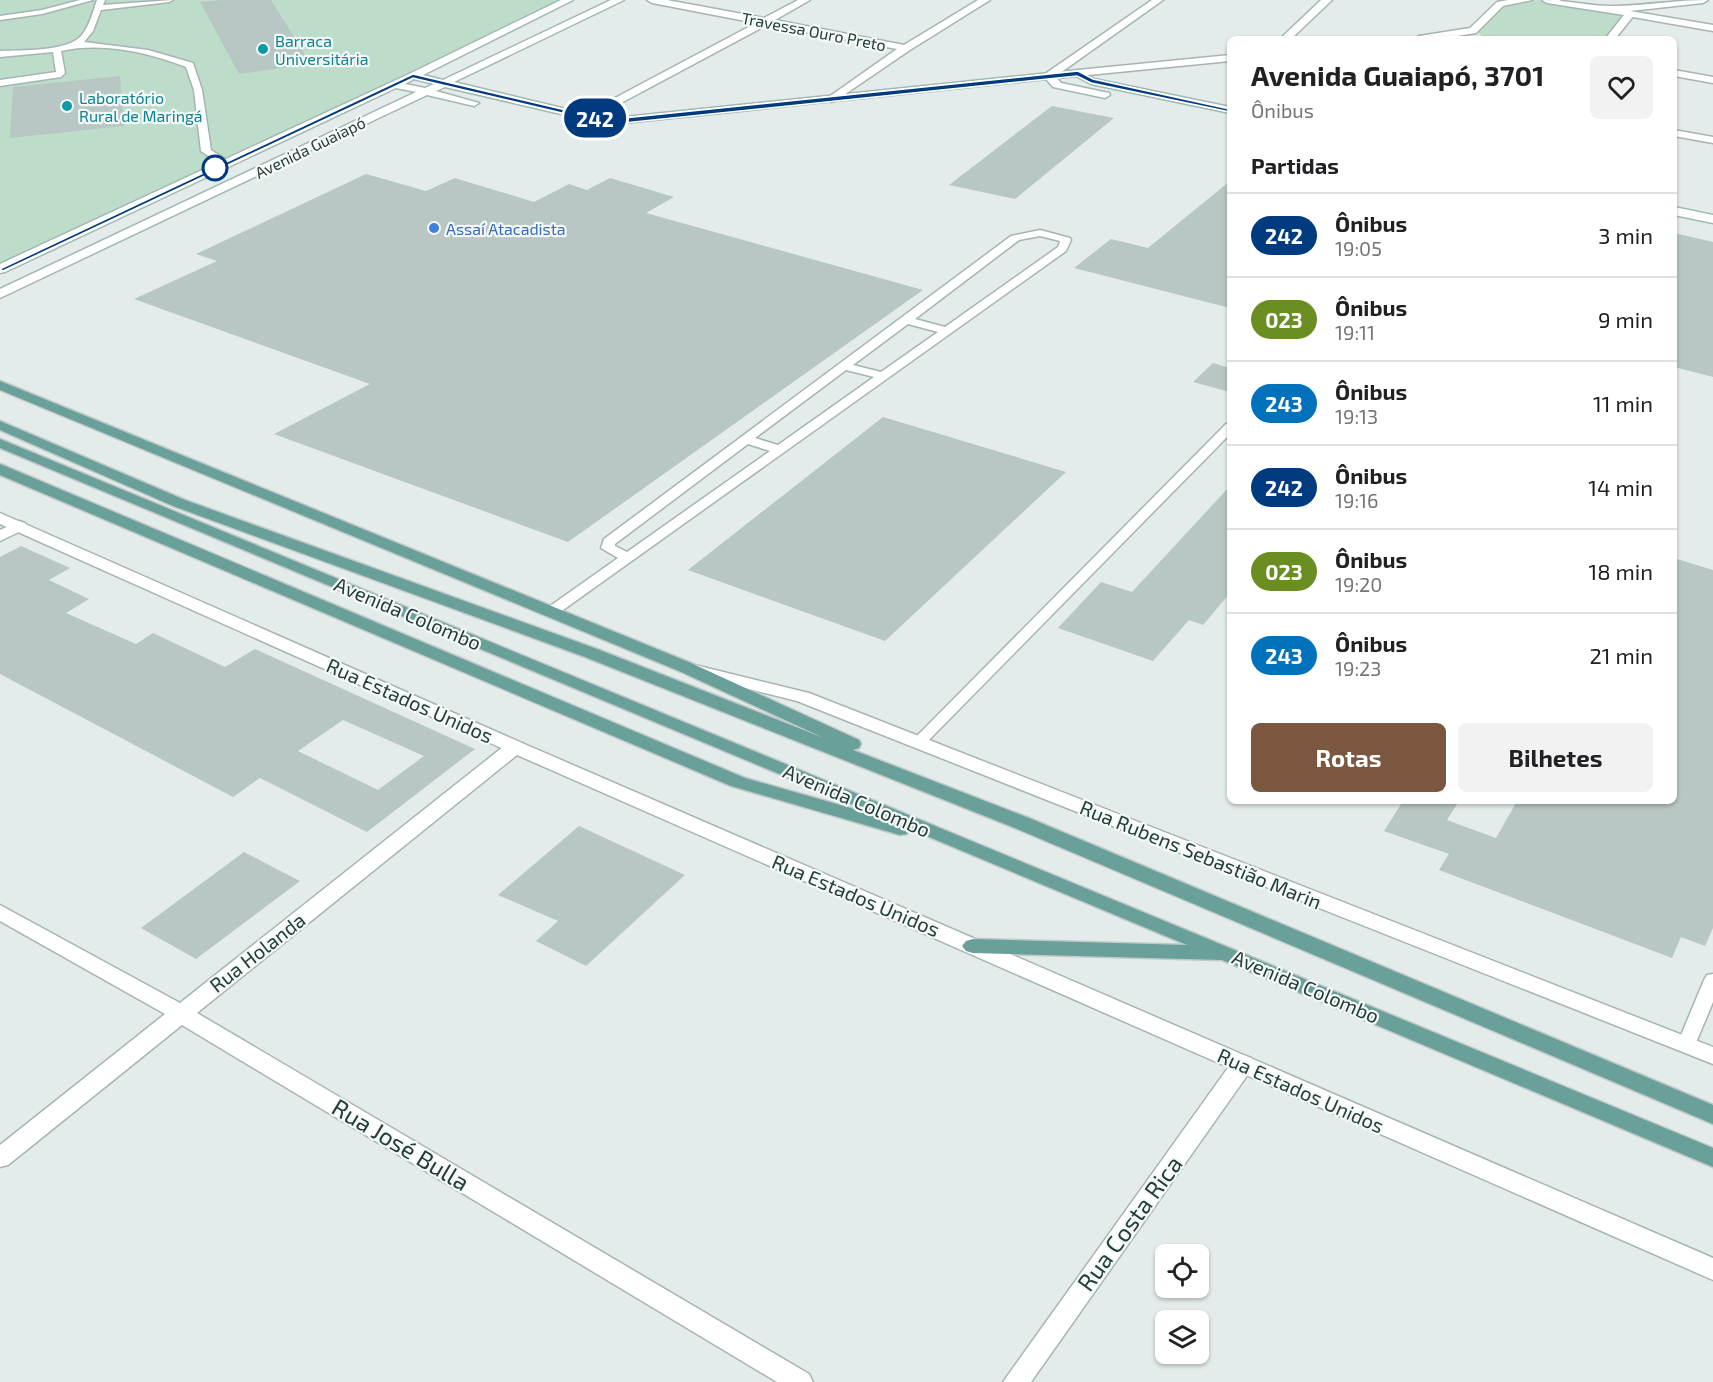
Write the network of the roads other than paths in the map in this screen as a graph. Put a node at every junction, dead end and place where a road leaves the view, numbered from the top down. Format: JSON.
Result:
{"nodes":[{"id":1,"x":89,"y":0,"type":"edge"},
{"id":2,"x":169,"y":0,"type":"edge"},
{"id":3,"x":568,"y":0,"type":"edge"},
{"id":4,"x":619,"y":0,"type":"edge"},
{"id":5,"x":652,"y":0,"type":"edge"},
{"id":6,"x":805,"y":0,"type":"edge"},
{"id":7,"x":984,"y":0,"type":"edge"},
{"id":8,"x":1158,"y":0,"type":"edge"},
{"id":9,"x":1327,"y":0,"type":"edge"},
{"id":10,"x":1527,"y":0,"type":"edge"},
{"id":11,"x":1547,"y":0,"type":"edge"},
{"id":12,"x":1556,"y":0,"type":"edge"},
{"id":13,"x":1703,"y":0,"type":"edge"},
{"id":14,"x":1501,"y":2,"type":"edge"},
{"id":15,"x":99,"y":4,"type":"edge"},
{"id":16,"x":1713,"y":6,"type":"edge"},
{"id":17,"x":1615,"y":9,"type":"junction"},
{"id":18,"x":1630,"y":14,"type":"junction"},
{"id":19,"x":0,"y":18,"type":"edge"},
{"id":20,"x":766,"y":22,"type":"junction"},
{"id":21,"x":1713,"y":28,"type":"edge"},
{"id":22,"x":1288,"y":36,"type":"edge"},
{"id":23,"x":1448,"y":36,"type":"edge"},
{"id":24,"x":1612,"y":36,"type":"edge"},
{"id":25,"x":76,"y":44,"type":"junction"},
{"id":26,"x":56,"y":48,"type":"junction"},
{"id":27,"x":906,"y":48,"type":"junction"},
{"id":28,"x":0,"y":54,"type":"edge"},
{"id":29,"x":1227,"y":58,"type":"edge"},
{"id":30,"x":1227,"y":67,"type":"edge"},
{"id":31,"x":1060,"y":68,"type":"junction"},
{"id":32,"x":1078,"y":74,"type":"junction"},
{"id":33,"x":1677,"y":74,"type":"edge"},
{"id":34,"x":413,"y":76,"type":"junction"},
{"id":35,"x":1713,"y":80,"type":"edge"},
{"id":36,"x":1053,"y":81,"type":"junction"},
{"id":37,"x":1091,"y":81,"type":"junction"},
{"id":38,"x":0,"y":83,"type":"edge"},
{"id":39,"x":444,"y":83,"type":"junction"},
{"id":40,"x":394,"y":84,"type":"junction"},
{"id":41,"x":425,"y":92,"type":"junction"},
{"id":42,"x":831,"y":99,"type":"junction"},
{"id":43,"x":1227,"y":109,"type":"edge"},
{"id":44,"x":587,"y":117,"type":"junction"},
{"id":45,"x":1227,"y":119,"type":"edge"},
{"id":46,"x":1677,"y":134,"type":"edge"},
{"id":47,"x":1713,"y":140,"type":"edge"},
{"id":48,"x":225,"y":163,"type":"junction"},
{"id":49,"x":258,"y":173,"type":"junction"},
{"id":50,"x":1677,"y":201,"type":"edge"},
{"id":51,"x":1713,"y":208,"type":"edge"},
{"id":52,"x":1677,"y":212,"type":"edge"},
{"id":53,"x":1713,"y":219,"type":"edge"},
{"id":54,"x":0,"y":269,"type":"edge"},
{"id":55,"x":0,"y":294,"type":"edge"},
{"id":56,"x":907,"y":320,"type":"junction"},
{"id":57,"x":948,"y":331,"type":"junction"},
{"id":58,"x":845,"y":366,"type":"junction"},
{"id":59,"x":884,"y":376,"type":"junction"},
{"id":60,"x":0,"y":386,"type":"edge"},
{"id":61,"x":0,"y":425,"type":"edge"},
{"id":62,"x":1227,"y":430,"type":"edge"},
{"id":63,"x":747,"y":440,"type":"junction"},
{"id":64,"x":0,"y":443,"type":"edge"},
{"id":65,"x":781,"y":450,"type":"junction"},
{"id":66,"x":0,"y":469,"type":"edge"},
{"id":67,"x":0,"y":518,"type":"edge"},
{"id":68,"x":19,"y":526,"type":"junction"},
{"id":69,"x":0,"y":536,"type":"edge"},
{"id":70,"x":631,"y":556,"type":"junction"},
{"id":71,"x":551,"y":612,"type":"junction"},
{"id":72,"x":685,"y":667,"type":"junction"},
{"id":73,"x":918,"y":743,"type":"junction"},
{"id":74,"x":515,"y":747,"type":"junction"},
{"id":75,"x":1022,"y":823,"type":"junction"},
{"id":76,"x":987,"y":855,"type":"junction"},
{"id":77,"x":0,"y":912,"type":"edge"},
{"id":78,"x":974,"y":946,"type":"junction"},
{"id":79,"x":1232,"y":955,"type":"junction"},
{"id":80,"x":1713,"y":980,"type":"edge"},
{"id":81,"x":180,"y":1013,"type":"junction"},
{"id":82,"x":1686,"y":1046,"type":"junction"},
{"id":83,"x":1713,"y":1056,"type":"edge"},
{"id":84,"x":1243,"y":1064,"type":"junction"},
{"id":85,"x":1713,"y":1115,"type":"edge"},
{"id":86,"x":0,"y":1158,"type":"edge"},
{"id":87,"x":1713,"y":1158,"type":"edge"},
{"id":88,"x":1713,"y":1269,"type":"edge"},
{"id":89,"x":800,"y":1382,"type":"edge"},
{"id":90,"x":1016,"y":1382,"type":"edge"}],
"edges":[{"from":1,"to":19,"type":"lane"},
{"from":2,"to":15,"type":"lane"},
{"from":3,"to":34,"type":"street","name":"Avenida Guaiapó"},
{"from":4,"to":39,"type":"street","name":"Avenida Guaiapó"},
{"from":5,"to":20,"type":"street","name":"Travessa Ouro Preto"},
{"from":6,"to":20,"type":"street"},
{"from":7,"to":27,"type":"street"},
{"from":8,"to":31,"type":"street"},
{"from":9,"to":22,"type":"street"},
{"from":10,"to":14,"type":"street"},
{"from":11,"to":12,"type":"street"},
{"from":12,"to":17,"type":"street"},
{"from":13,"to":17,"type":"street"},
{"from":14,"to":23,"type":"street"},
{"from":15,"to":25,"type":"lane"},
{"from":16,"to":18,"type":"street"},
{"from":17,"to":18,"type":"street"},
{"from":18,"to":21,"type":"street"},
{"from":18,"to":24,"type":"street"},
{"from":20,"to":27,"type":"street","name":"Travessa Ouro Preto"},
{"from":20,"to":44,"type":"street"},
{"from":25,"to":26,"type":"lane"},
{"from":25,"to":48,"type":"lane"},
{"from":26,"to":28,"type":"lane"},
{"from":26,"to":38,"type":"lane"},
{"from":27,"to":42,"type":"street"},
{"from":29,"to":32,"type":"street"},
{"from":30,"to":37,"type":"street"},
{"from":31,"to":32,"type":"street"},
{"from":31,"to":36,"type":"street"},
{"from":32,"to":36,"type":"street"},
{"from":32,"to":37,"type":"street"},
{"from":33,"to":35,"type":"street"},
{"from":34,"to":39,"type":"street"},
{"from":34,"to":40,"type":"street","name":"Avenida Guaiapó"},
{"from":36,"to":37,"type":"street"},
{"from":36,"to":41,"type":"street"},
{"from":36,"to":42,"type":"street"},
{"from":36,"to":45,"type":"street"},
{"from":37,"to":43,"type":"street"},
{"from":39,"to":41,"type":"street","name":"Avenida Guaiapó"},
{"from":39,"to":44,"type":"street"},
{"from":40,"to":41,"type":"street"},
{"from":40,"to":48,"type":"street","name":"Avenida Guaiapó"},
{"from":41,"to":49,"type":"street","name":"Avenida Guaiapó"},
{"from":42,"to":44,"type":"street"},
{"from":46,"to":47,"type":"street"},
{"from":48,"to":49,"type":"street"},
{"from":48,"to":54,"type":"street","name":"Avenida Guaiapó"},
{"from":49,"to":55,"type":"street","name":"Avenida Guaiapó"},
{"from":50,"to":51,"type":"street"},
{"from":52,"to":53,"type":"street"},
{"from":56,"to":57,"type":"lane"},
{"from":56,"to":57,"type":"lane"},
{"from":56,"to":58,"type":"lane"},
{"from":57,"to":59,"type":"lane"},
{"from":58,"to":59,"type":"lane"},
{"from":58,"to":63,"type":"lane"},
{"from":59,"to":65,"type":"lane"},
{"from":60,"to":71,"type":"main road"},
{"from":61,"to":75,"type":"main road","name":"Avenida Colombo"},
{"from":62,"to":73,"type":"lane"},
{"from":63,"to":65,"type":"lane"},
{"from":63,"to":70,"type":"lane"},
{"from":64,"to":76,"type":"main road","name":"Avenida Colombo"},
{"from":65,"to":70,"type":"lane"},
{"from":66,"to":76,"type":"main road"},
{"from":67,"to":68,"type":"street","name":"Rua Estados Unidos"},
{"from":68,"to":69,"type":"street"},
{"from":68,"to":74,"type":"street","name":"Rua Estados Unidos"},
{"from":70,"to":71,"type":"lane"},
{"from":71,"to":72,"type":"main road"},
{"from":72,"to":73,"type":"street","name":"Rua Rubens Sebastião Marin"},
{"from":72,"to":75,"type":"main road"},
{"from":73,"to":82,"type":"street","name":"Rua Rubens Sebastião Marin"},
{"from":74,"to":78,"type":"street","name":"Rua Estados Unidos"},
{"from":74,"to":81,"type":"street","name":"Rua Holanda"},
{"from":75,"to":85,"type":"main road","name":"Avenida Colombo"},
{"from":76,"to":79,"type":"main road","name":"Avenida Colombo"},
{"from":77,"to":81,"type":"street","name":"Rua José Bulla"},
{"from":78,"to":79,"type":"main road"},
{"from":78,"to":84,"type":"street","name":"Rua Estados Unidos"},
{"from":79,"to":87,"type":"main road","name":"Avenida Colombo"},
{"from":80,"to":82,"type":"lane"},
{"from":81,"to":86,"type":"street","name":"Rua Holanda"},
{"from":81,"to":89,"type":"street","name":"Rua José Bulla"},
{"from":82,"to":83,"type":"street","name":"Rua Rubens Sebastião Marin"},
{"from":84,"to":88,"type":"street","name":"Rua Estados Unidos"},
{"from":84,"to":90,"type":"street","name":"Rua Costa Rica"}]}
